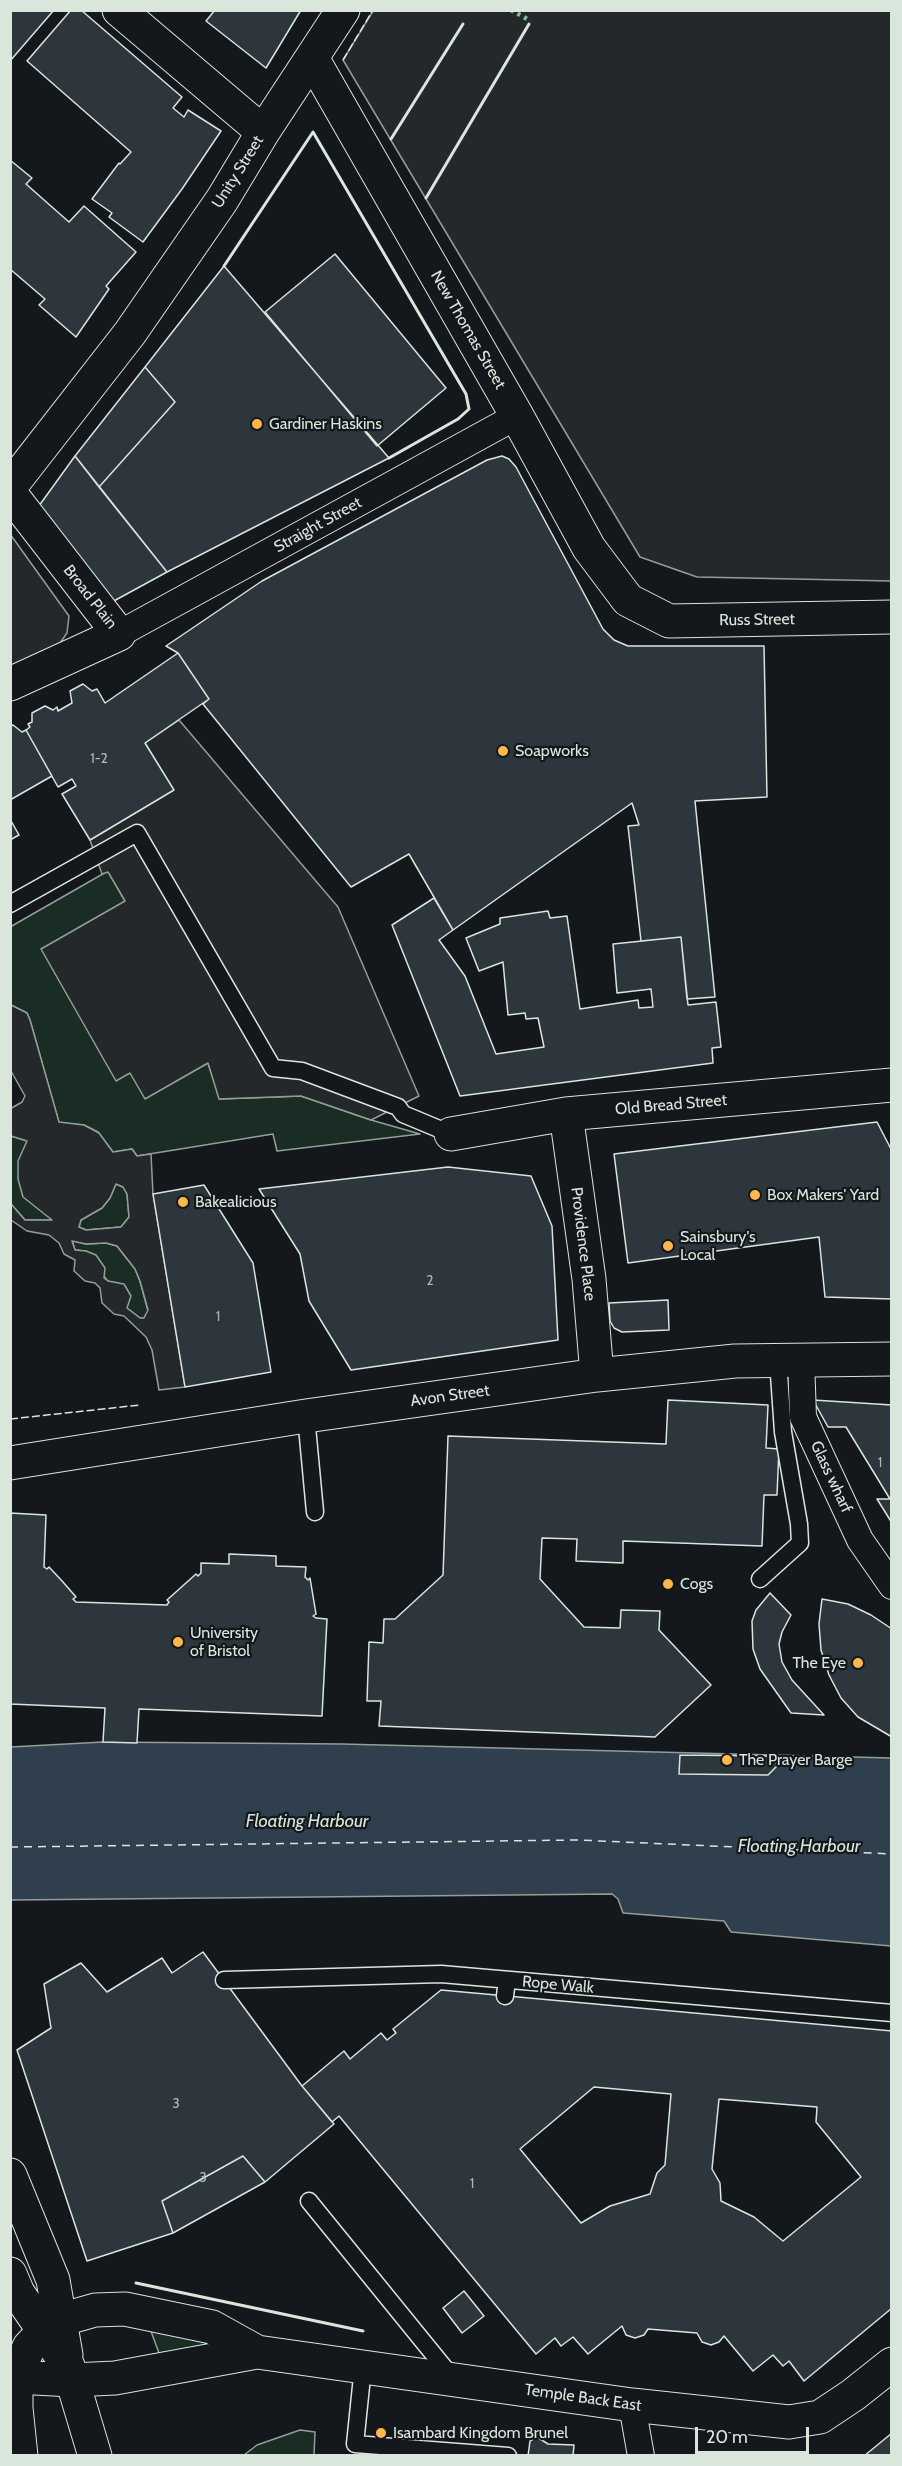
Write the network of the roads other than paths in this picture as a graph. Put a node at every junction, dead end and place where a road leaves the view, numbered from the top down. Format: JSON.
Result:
{"nodes":[{"id":1,"x":120,"y":10,"type":"edge"},
{"id":2,"x":343,"y":10,"type":"edge"},
{"id":3,"x":312,"y":58,"type":"junction"},
{"id":4,"x":263,"y":132,"type":"junction"},
{"id":5,"x":518,"y":416,"type":"junction"},
{"id":6,"x":10,"y":487,"type":"edge"},
{"id":7,"x":10,"y":493,"type":"edge"},
{"id":8,"x":628,"y":600,"type":"joint"},
{"id":9,"x":891,"y":617,"type":"edge"},
{"id":10,"x":119,"y":634,"type":"junction"},
{"id":11,"x":10,"y":684,"type":"edge"},
{"id":12,"x":10,"y":904,"type":"edge"},
{"id":13,"x":891,"y":1085,"type":"edge"},
{"id":14,"x":566,"y":1114,"type":"junction"},
{"id":15,"x":451,"y":1134,"type":"joint"},
{"id":16,"x":790,"y":1359,"type":"junction"},
{"id":17,"x":891,"y":1359,"type":"edge"},
{"id":18,"x":597,"y":1374,"type":"junction"},
{"id":19,"x":306,"y":1416,"type":"junction"},
{"id":20,"x":10,"y":1463,"type":"edge"},
{"id":21,"x":315,"y":1512,"type":"dead end"},
{"id":22,"x":760,"y":1579,"type":"dead end"},
{"id":23,"x":891,"y":1586,"type":"edge"},
{"id":24,"x":224,"y":1980,"type":"dead end"},
{"id":25,"x":891,"y":2013,"type":"edge"},
{"id":26,"x":10,"y":2175,"type":"edge"},
{"id":27,"x":309,"y":2201,"type":"dead end"},
{"id":28,"x":10,"y":2274,"type":"edge"},
{"id":29,"x":52,"y":2325,"type":"junction"},
{"id":30,"x":257,"y":2352,"type":"junction"},
{"id":31,"x":891,"y":2364,"type":"edge"},
{"id":32,"x":363,"y":2367,"type":"junction"},
{"id":33,"x":70,"y":2373,"type":"junction"},
{"id":34,"x":13,"y":2376,"type":"edge"},
{"id":35,"x":454,"y":2380,"type":"junction"},
{"id":36,"x":632,"y":2405,"type":"junction"},
{"id":37,"x":21,"y":2456,"type":"edge"},
{"id":38,"x":95,"y":2456,"type":"edge"},
{"id":39,"x":508,"y":2456,"type":"edge"},
{"id":40,"x":641,"y":2456,"type":"edge"}],
"edges":[{"from":1,"to":4,"type":"main road"},
{"from":2,"to":3,"type":"main road","name":"Unity Street"},
{"from":3,"to":4,"type":"main road","name":"Unity Street"},
{"from":3,"to":5,"type":"main road","name":"New Thomas Street"},
{"from":4,"to":6,"type":"main road","name":"Unity Street"},
{"from":5,"to":8,"type":"main road","name":"New Thomas Street"},
{"from":5,"to":10,"type":"street","name":"Straight Street"},
{"from":7,"to":10,"type":"main road","name":"Broad Plain"},
{"from":8,"to":9,"type":"main road","name":"Russ Street"},
{"from":10,"to":11,"type":"main road","name":"Broad Plain"},
{"from":12,"to":15,"type":"lane"},
{"from":13,"to":14,"type":"main road","name":"Old Bread Street"},
{"from":14,"to":15,"type":"main road","name":"Old Bread Street"},
{"from":14,"to":18,"type":"main road","name":"Providence Place"},
{"from":16,"to":17,"type":"main road","name":"Avon Street"},
{"from":16,"to":18,"type":"main road","name":"Avon Street"},
{"from":16,"to":22,"type":"lane"},
{"from":16,"to":23,"type":"street","name":"Glass wharf"},
{"from":18,"to":19,"type":"main road","name":"Avon Street"},
{"from":19,"to":20,"type":"main road","name":"Avon Street"},
{"from":19,"to":21,"type":"lane"},
{"from":24,"to":25,"type":"lane","name":"Rope Walk"},
{"from":26,"to":29,"type":"main road"},
{"from":27,"to":35,"type":"lane"},
{"from":28,"to":29,"type":"main road"},
{"from":29,"to":30,"type":"main road","name":"Temple Back East"},
{"from":29,"to":33,"type":"main road"},
{"from":29,"to":34,"type":"main road"},
{"from":30,"to":32,"type":"main road","name":"Temple Back East"},
{"from":30,"to":33,"type":"main road","name":"Temple Back East"},
{"from":31,"to":36,"type":"main road","name":"Temple Back East"},
{"from":32,"to":35,"type":"main road","name":"Temple Back East"},
{"from":32,"to":39,"type":"lane"},
{"from":33,"to":34,"type":"main road","name":"Temple Back East"},
{"from":33,"to":38,"type":"main road"},
{"from":34,"to":37,"type":"main road"},
{"from":35,"to":36,"type":"main road","name":"Temple Back East"},
{"from":36,"to":40,"type":"street"}]}
